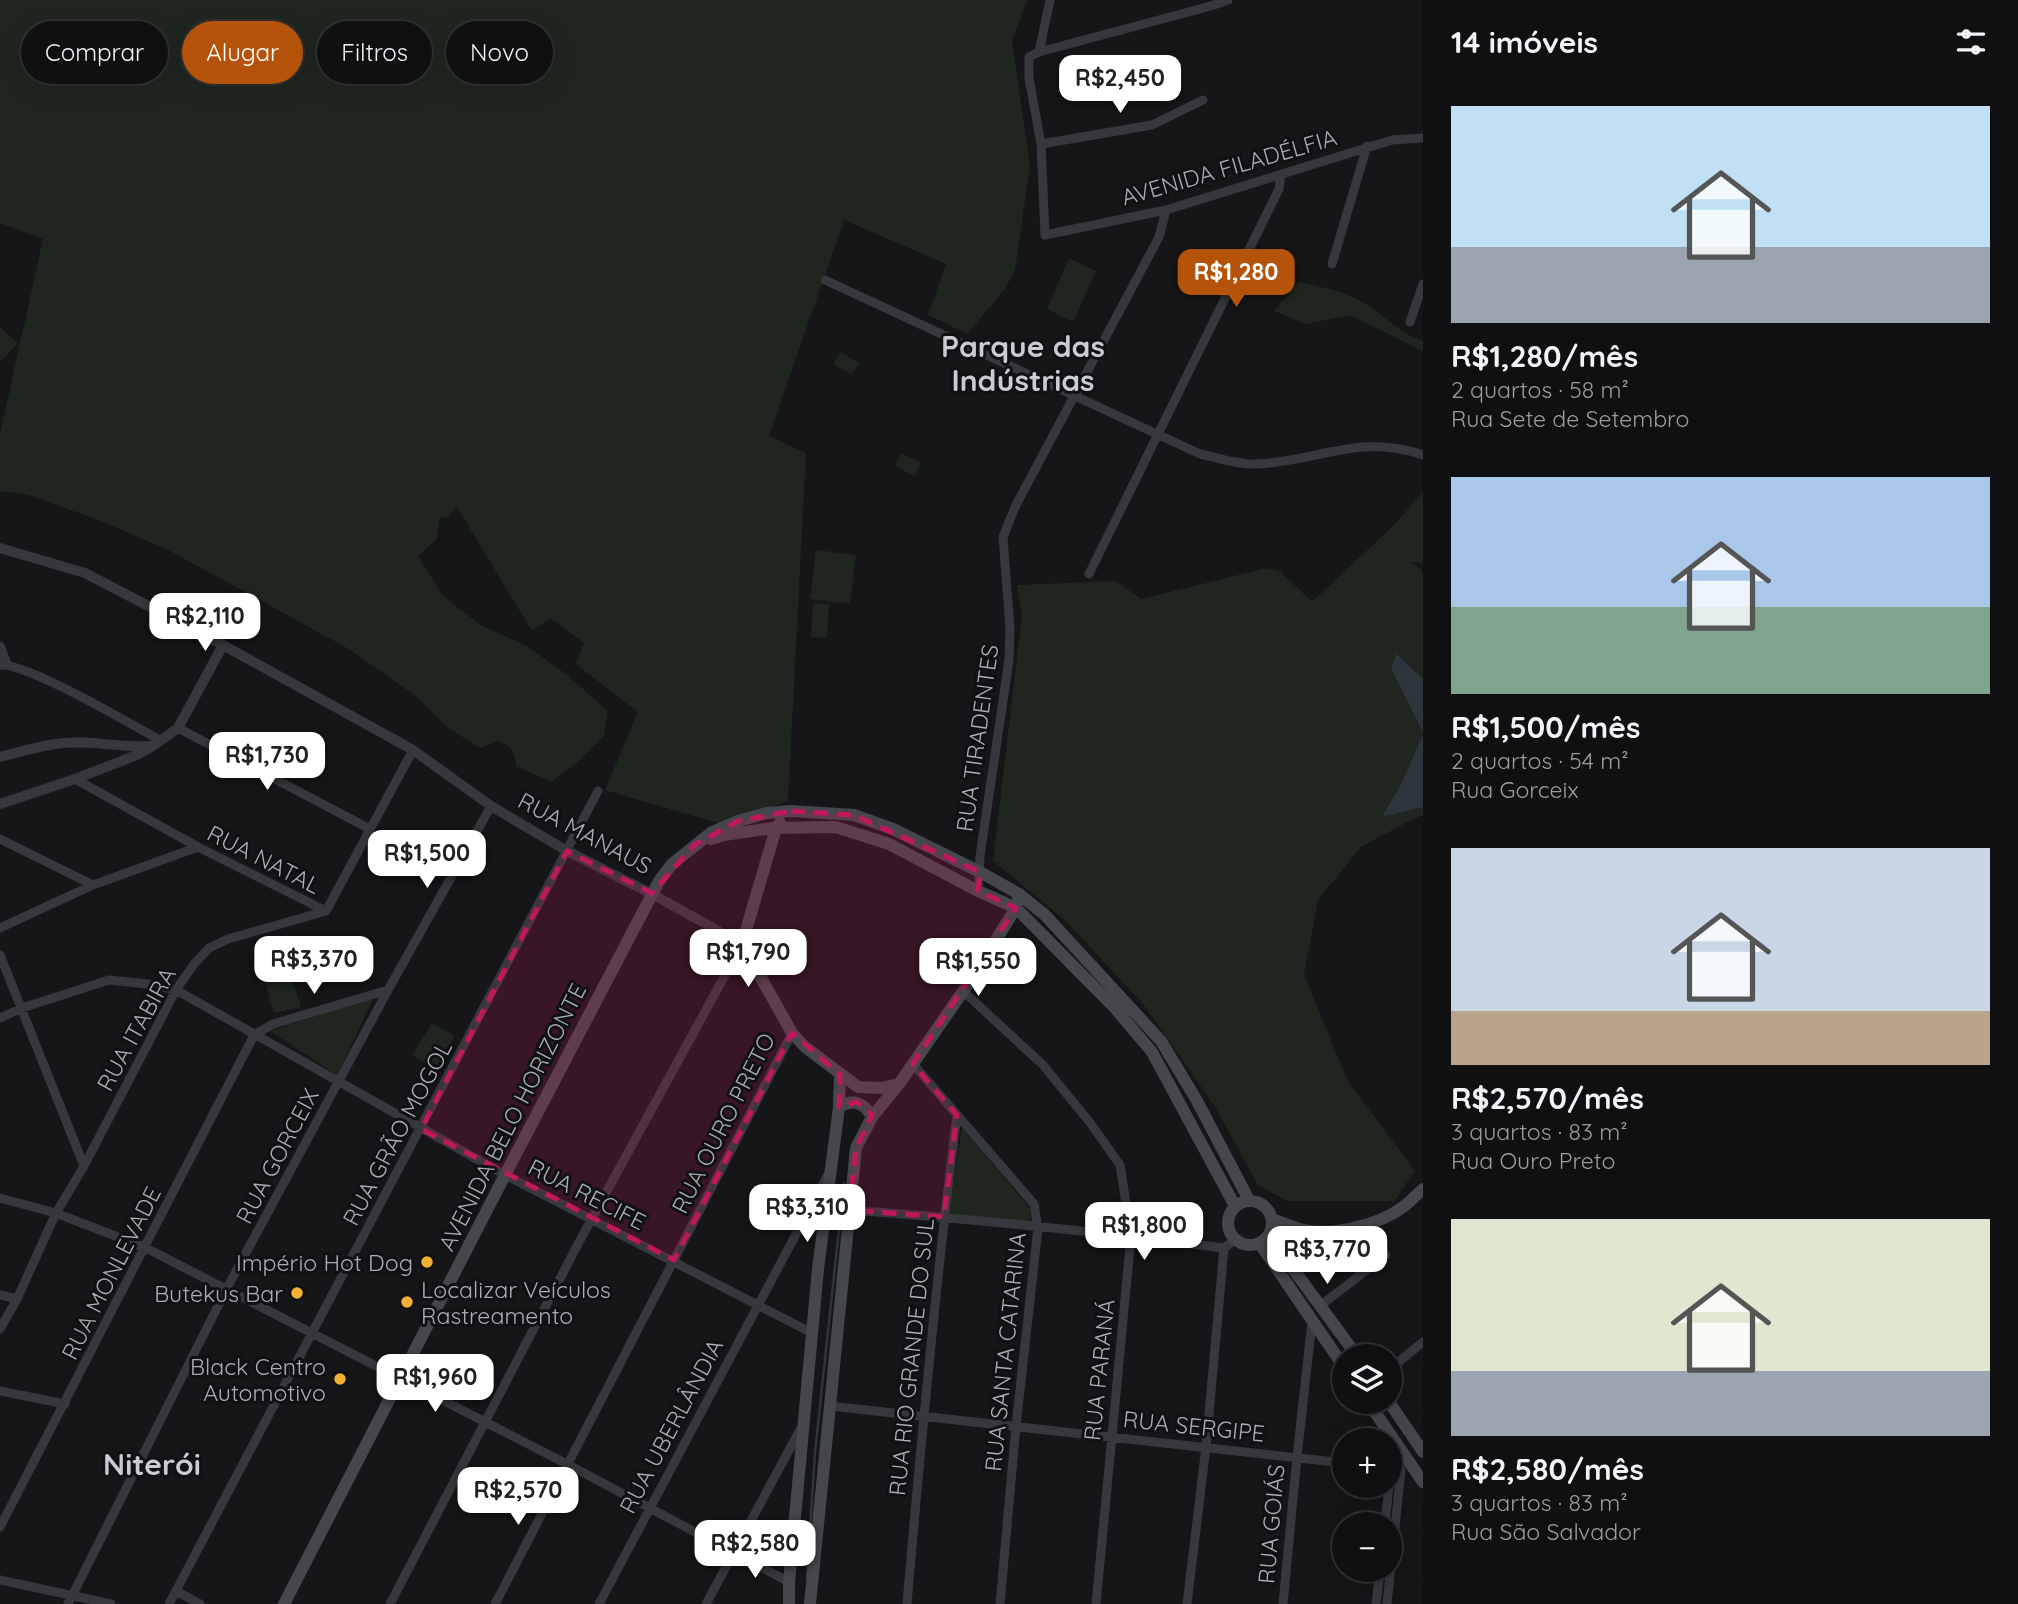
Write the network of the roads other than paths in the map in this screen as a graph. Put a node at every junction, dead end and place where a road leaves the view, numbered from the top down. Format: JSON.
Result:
{"nodes":[{"id":1,"x":1050,"y":0,"type":"edge"},
{"id":2,"x":1228,"y":0,"type":"edge"},
{"id":3,"x":1039,"y":52,"type":"junction"},
{"id":4,"x":1203,"y":100,"type":"dead end"},
{"id":5,"x":1423,"y":138,"type":"edge"},
{"id":6,"x":1041,"y":144,"type":"junction"},
{"id":7,"x":1367,"y":146,"type":"junction"},
{"id":8,"x":1281,"y":174,"type":"junction"},
{"id":9,"x":1166,"y":210,"type":"junction"},
{"id":10,"x":1332,"y":264,"type":"dead end"},
{"id":11,"x":825,"y":280,"type":"dead end"},
{"id":12,"x":1423,"y":284,"type":"edge"},
{"id":13,"x":1410,"y":322,"type":"dead end"},
{"id":14,"x":1074,"y":395,"type":"junction"},
{"id":15,"x":1158,"y":434,"type":"junction"},
{"id":16,"x":1423,"y":455,"type":"edge"},
{"id":17,"x":0,"y":548,"type":"edge"},
{"id":18,"x":1089,"y":575,"type":"dead end"},
{"id":19,"x":223,"y":645,"type":"junction"},
{"id":20,"x":0,"y":646,"type":"edge"},
{"id":21,"x":3,"y":664,"type":"edge"},
{"id":22,"x":178,"y":728,"type":"junction"},
{"id":23,"x":157,"y":743,"type":"junction"},
{"id":24,"x":413,"y":750,"type":"junction"},
{"id":25,"x":0,"y":757,"type":"edge"},
{"id":26,"x":75,"y":779,"type":"junction"},
{"id":27,"x":598,"y":791,"type":"dead end"},
{"id":28,"x":0,"y":804,"type":"edge"},
{"id":29,"x":491,"y":806,"type":"junction"},
{"id":30,"x":791,"y":811,"type":"junction"},
{"id":31,"x":776,"y":828,"type":"junction"},
{"id":32,"x":370,"y":829,"type":"junction"},
{"id":33,"x":0,"y":839,"type":"edge"},
{"id":34,"x":694,"y":845,"type":"junction"},
{"id":35,"x":198,"y":847,"type":"junction"},
{"id":36,"x":567,"y":851,"type":"junction"},
{"id":37,"x":980,"y":872,"type":"junction"},
{"id":38,"x":93,"y":885,"type":"junction"},
{"id":39,"x":978,"y":891,"type":"junction"},
{"id":40,"x":652,"y":894,"type":"junction"},
{"id":41,"x":1019,"y":894,"type":"junction"},
{"id":42,"x":1016,"y":908,"type":"junction"},
{"id":43,"x":326,"y":911,"type":"junction"},
{"id":44,"x":0,"y":928,"type":"edge"},
{"id":45,"x":742,"y":944,"type":"junction"},
{"id":46,"x":0,"y":955,"type":"edge"},
{"id":47,"x":176,"y":990,"type":"junction"},
{"id":48,"x":388,"y":990,"type":"junction"},
{"id":49,"x":963,"y":991,"type":"junction"},
{"id":50,"x":22,"y":1008,"type":"junction"},
{"id":51,"x":0,"y":1018,"type":"edge"},
{"id":52,"x":792,"y":1032,"type":"junction"},
{"id":53,"x":254,"y":1035,"type":"junction"},
{"id":54,"x":913,"y":1064,"type":"junction"},
{"id":55,"x":840,"y":1075,"type":"junction"},
{"id":56,"x":340,"y":1081,"type":"junction"},
{"id":57,"x":899,"y":1084,"type":"junction"},
{"id":58,"x":839,"y":1107,"type":"junction"},
{"id":59,"x":957,"y":1115,"type":"junction"},
{"id":60,"x":872,"y":1117,"type":"junction"},
{"id":61,"x":421,"y":1129,"type":"junction"},
{"id":62,"x":84,"y":1166,"type":"junction"},
{"id":63,"x":830,"y":1170,"type":"junction"},
{"id":64,"x":505,"y":1175,"type":"junction"},
{"id":65,"x":1423,"y":1189,"type":"edge"},
{"id":66,"x":0,"y":1198,"type":"edge"},
{"id":67,"x":1249,"y":1200,"type":"junction"},
{"id":68,"x":1235,"y":1206,"type":"junction"},
{"id":69,"x":849,"y":1210,"type":"junction"},
{"id":70,"x":56,"y":1213,"type":"junction"},
{"id":71,"x":944,"y":1217,"type":"junction"},
{"id":72,"x":593,"y":1219,"type":"junction"},
{"id":73,"x":1272,"y":1219,"type":"junction"},
{"id":74,"x":1038,"y":1228,"type":"junction"},
{"id":75,"x":1131,"y":1236,"type":"junction"},
{"id":76,"x":1264,"y":1240,"type":"junction"},
{"id":77,"x":1229,"y":1244,"type":"junction"},
{"id":78,"x":146,"y":1248,"type":"junction"},
{"id":79,"x":1386,"y":1255,"type":"dead end"},
{"id":80,"x":674,"y":1260,"type":"junction"},
{"id":81,"x":227,"y":1288,"type":"junction"},
{"id":82,"x":0,"y":1295,"type":"edge"},
{"id":83,"x":17,"y":1298,"type":"junction"},
{"id":84,"x":758,"y":1304,"type":"junction"},
{"id":85,"x":1320,"y":1306,"type":"junction"},
{"id":86,"x":1312,"y":1322,"type":"junction"},
{"id":87,"x":0,"y":1329,"type":"edge"},
{"id":88,"x":313,"y":1333,"type":"junction"},
{"id":89,"x":813,"y":1333,"type":"junction"},
{"id":90,"x":1423,"y":1342,"type":"edge"},
{"id":91,"x":1348,"y":1344,"type":"edge"},
{"id":92,"x":1332,"y":1350,"type":"edge"},
{"id":93,"x":1402,"y":1359,"type":"edge"},
{"id":94,"x":400,"y":1379,"type":"junction"},
{"id":95,"x":0,"y":1391,"type":"edge"},
{"id":96,"x":65,"y":1404,"type":"junction"},
{"id":97,"x":830,"y":1406,"type":"junction"},
{"id":98,"x":1397,"y":1414,"type":"edge"},
{"id":99,"x":923,"y":1417,"type":"junction"},
{"id":100,"x":805,"y":1422,"type":"junction"},
{"id":101,"x":484,"y":1423,"type":"junction"},
{"id":102,"x":1016,"y":1426,"type":"junction"},
{"id":103,"x":1111,"y":1437,"type":"junction"},
{"id":104,"x":1206,"y":1447,"type":"junction"},
{"id":105,"x":1402,"y":1451,"type":"edge"},
{"id":106,"x":1423,"y":1452,"type":"edge"},
{"id":107,"x":1297,"y":1457,"type":"junction"},
{"id":108,"x":1332,"y":1461,"type":"edge"},
{"id":109,"x":567,"y":1464,"type":"junction"},
{"id":110,"x":1402,"y":1472,"type":"edge"},
{"id":111,"x":1420,"y":1478,"type":"edge"},
{"id":112,"x":1392,"y":1498,"type":"edge"},
{"id":113,"x":650,"y":1508,"type":"junction"},
{"id":114,"x":0,"y":1527,"type":"edge"},
{"id":115,"x":734,"y":1553,"type":"junction"},
{"id":116,"x":0,"y":1580,"type":"edge"},
{"id":117,"x":789,"y":1582,"type":"junction"},
{"id":118,"x":1379,"y":1582,"type":"edge"},
{"id":119,"x":176,"y":1591,"type":"junction"},
{"id":120,"x":70,"y":1600,"type":"edge"},
{"id":121,"x":111,"y":1604,"type":"edge"},
{"id":122,"x":169,"y":1604,"type":"edge"},
{"id":123,"x":200,"y":1604,"type":"edge"},
{"id":124,"x":284,"y":1604,"type":"edge"},
{"id":125,"x":390,"y":1604,"type":"edge"},
{"id":126,"x":495,"y":1604,"type":"edge"},
{"id":127,"x":599,"y":1604,"type":"edge"},
{"id":128,"x":706,"y":1604,"type":"edge"},
{"id":129,"x":789,"y":1604,"type":"edge"},
{"id":130,"x":810,"y":1604,"type":"edge"},
{"id":131,"x":908,"y":1604,"type":"edge"},
{"id":132,"x":1000,"y":1604,"type":"edge"},
{"id":133,"x":1096,"y":1604,"type":"edge"},
{"id":134,"x":1187,"y":1604,"type":"edge"},
{"id":135,"x":1283,"y":1604,"type":"edge"},
{"id":136,"x":1376,"y":1604,"type":"edge"},
{"id":137,"x":1387,"y":1604,"type":"edge"}],
"edges":[{"from":1,"to":3,"type":"street"},
{"from":2,"to":3,"type":"street"},
{"from":3,"to":6,"type":"street"},
{"from":4,"to":6,"type":"street"},
{"from":5,"to":7,"type":"street","name":"AVENIDA FILADÉLFIA"},
{"from":6,"to":9,"type":"street","name":"AVENIDA FILADÉLFIA"},
{"from":7,"to":8,"type":"street","name":"AVENIDA FILADÉLFIA"},
{"from":7,"to":10,"type":"street"},
{"from":8,"to":9,"type":"street","name":"AVENIDA FILADÉLFIA"},
{"from":8,"to":15,"type":"street"},
{"from":9,"to":14,"type":"street","name":"RUA TIRADENTES"},
{"from":11,"to":14,"type":"street"},
{"from":12,"to":13,"type":"street"},
{"from":14,"to":15,"type":"street"},
{"from":14,"to":37,"type":"street","name":"RUA TIRADENTES"},
{"from":15,"to":16,"type":"street"},
{"from":15,"to":18,"type":"street"},
{"from":17,"to":19,"type":"street","name":"RUA MANAUS"},
{"from":19,"to":22,"type":"street"},
{"from":19,"to":24,"type":"street","name":"RUA MANAUS"},
{"from":20,"to":21,"type":"street"},
{"from":21,"to":23,"type":"street"},
{"from":22,"to":23,"type":"street"},
{"from":22,"to":32,"type":"street"},
{"from":23,"to":25,"type":"street"},
{"from":23,"to":26,"type":"street"},
{"from":24,"to":29,"type":"street","name":"RUA MANAUS"},
{"from":24,"to":32,"type":"street"},
{"from":26,"to":28,"type":"street"},
{"from":26,"to":35,"type":"street","name":"RUA NATAL"},
{"from":27,"to":36,"type":"street","name":"RUA GRÃO MOGOL"},
{"from":29,"to":36,"type":"street","name":"RUA MANAUS"},
{"from":29,"to":48,"type":"street","name":"RUA GORCEIX"},
{"from":30,"to":31,"type":"main road"},
{"from":30,"to":34,"type":"main road","name":"AVENIDA BELO HORIZONTE"},
{"from":30,"to":37,"type":"main road","name":"AVENIDA BELO HORIZONTE"},
{"from":31,"to":34,"type":"main road","name":"AVENIDA BELO HORIZONTE"},
{"from":31,"to":39,"type":"main road","name":"AVENIDA BELO HORIZONTE"},
{"from":31,"to":45,"type":"main road"},
{"from":32,"to":43,"type":"street"},
{"from":33,"to":38,"type":"street"},
{"from":34,"to":40,"type":"main road","name":"AVENIDA BELO HORIZONTE"},
{"from":35,"to":38,"type":"street"},
{"from":35,"to":43,"type":"street","name":"RUA NATAL"},
{"from":36,"to":40,"type":"street","name":"RUA MANAUS"},
{"from":36,"to":61,"type":"street","name":"RUA GRÃO MOGOL"},
{"from":37,"to":39,"type":"street","name":"RUA TIRADENTES"},
{"from":37,"to":41,"type":"main road","name":"AVENIDA BELO HORIZONTE"},
{"from":38,"to":44,"type":"street"},
{"from":39,"to":42,"type":"main road","name":"AVENIDA BELO HORIZONTE"},
{"from":40,"to":45,"type":"street","name":"RUA MANAUS"},
{"from":40,"to":64,"type":"main road","name":"AVENIDA BELO HORIZONTE"},
{"from":41,"to":42,"type":"main road"},
{"from":41,"to":67,"type":"main road","name":"AVENIDA BELO HORIZONTE"},
{"from":42,"to":49,"type":"main road"},
{"from":42,"to":68,"type":"main road","name":"AVENIDA BELO HORIZONTE"},
{"from":43,"to":47,"type":"street","name":"RUA ITABIRA"},
{"from":45,"to":52,"type":"main road"},
{"from":45,"to":72,"type":"street"},
{"from":46,"to":50,"type":"street"},
{"from":47,"to":50,"type":"street","name":"RUA RECIFE"},
{"from":47,"to":53,"type":"street","name":"RUA RECIFE"},
{"from":47,"to":62,"type":"street","name":"RUA ITABIRA"},
{"from":48,"to":53,"type":"street"},
{"from":48,"to":56,"type":"street","name":"RUA GORCEIX"},
{"from":49,"to":54,"type":"main road"},
{"from":49,"to":75,"type":"street","name":"RUA PARANÁ"},
{"from":50,"to":51,"type":"street","name":"RUA RECIFE"},
{"from":50,"to":62,"type":"street"},
{"from":52,"to":55,"type":"main road"},
{"from":52,"to":80,"type":"street","name":"RUA OURO PRETO"},
{"from":53,"to":56,"type":"street","name":"RUA RECIFE"},
{"from":53,"to":78,"type":"street","name":"RUA MONLEVADE"},
{"from":54,"to":57,"type":"main road"},
{"from":54,"to":59,"type":"street","name":"RUA SANTA CATARINA"},
{"from":55,"to":57,"type":"main road"},
{"from":55,"to":58,"type":"main road"},
{"from":56,"to":61,"type":"street","name":"RUA RECIFE"},
{"from":56,"to":81,"type":"street","name":"RUA GORCEIX"},
{"from":57,"to":60,"type":"main road"},
{"from":58,"to":60,"type":"main road"},
{"from":58,"to":63,"type":"main road"},
{"from":59,"to":71,"type":"street","name":"RUA RIO GRANDE DO SUL"},
{"from":59,"to":74,"type":"street","name":"RUA SANTA CATARINA"},
{"from":60,"to":69,"type":"main road"},
{"from":61,"to":64,"type":"street","name":"RUA RECIFE"},
{"from":61,"to":88,"type":"street","name":"RUA GRÃO MOGOL"},
{"from":62,"to":70,"type":"street","name":"RUA ITABIRA"},
{"from":63,"to":84,"type":"street","name":"RUA UBERLÂNDIA"},
{"from":63,"to":89,"type":"main road"},
{"from":64,"to":72,"type":"street","name":"RUA RECIFE"},
{"from":64,"to":94,"type":"main road","name":"AVENIDA BELO HORIZONTE"},
{"from":65,"to":73,"type":"main road"},
{"from":66,"to":70,"type":"street"},
{"from":67,"to":68,"type":"main road"},
{"from":67,"to":73,"type":"main road"},
{"from":68,"to":77,"type":"main road"},
{"from":69,"to":71,"type":"street"},
{"from":69,"to":97,"type":"main road"},
{"from":70,"to":78,"type":"street"},
{"from":70,"to":83,"type":"street","name":"RUA ITABIRA"},
{"from":71,"to":74,"type":"street"},
{"from":71,"to":99,"type":"street","name":"RUA RIO GRANDE DO SUL"},
{"from":72,"to":80,"type":"street","name":"RUA RECIFE"},
{"from":72,"to":101,"type":"street"},
{"from":73,"to":76,"type":"main road"},
{"from":74,"to":75,"type":"street"},
{"from":74,"to":102,"type":"street","name":"RUA SANTA CATARINA"},
{"from":75,"to":77,"type":"street"},
{"from":75,"to":103,"type":"street","name":"RUA PARANÁ"},
{"from":76,"to":77,"type":"main road"},
{"from":76,"to":85,"type":"main road"},
{"from":76,"to":86,"type":"main road"},
{"from":77,"to":104,"type":"street"},
{"from":78,"to":81,"type":"street"},
{"from":78,"to":96,"type":"street","name":"RUA MONLEVADE"},
{"from":79,"to":85,"type":"street"},
{"from":80,"to":84,"type":"street","name":"RUA RECIFE"},
{"from":80,"to":109,"type":"street","name":"RUA OURO PRETO"},
{"from":81,"to":88,"type":"street"},
{"from":81,"to":120,"type":"street","name":"RUA GORCEIX"},
{"from":82,"to":83,"type":"street"},
{"from":83,"to":87,"type":"street","name":"RUA ITABIRA"},
{"from":84,"to":89,"type":"street","name":"RUA RECIFE"},
{"from":84,"to":113,"type":"street","name":"RUA UBERLÂNDIA"},
{"from":85,"to":91,"type":"main road"},
{"from":86,"to":92,"type":"main road"},
{"from":86,"to":107,"type":"street","name":"RUA GOIÁS"},
{"from":88,"to":94,"type":"street"},
{"from":88,"to":119,"type":"street","name":"RUA GRÃO MOGOL"},
{"from":89,"to":100,"type":"main road"},
{"from":90,"to":93,"type":"street"},
{"from":94,"to":101,"type":"street"},
{"from":94,"to":124,"type":"main road","name":"AVENIDA BELO HORIZONTE"},
{"from":95,"to":96,"type":"street"},
{"from":96,"to":114,"type":"street","name":"RUA MONLEVADE"},
{"from":97,"to":99,"type":"street","name":"RUA SERGIPE"},
{"from":97,"to":130,"type":"main road"},
{"from":98,"to":106,"type":"main road"},
{"from":99,"to":102,"type":"street","name":"RUA SERGIPE"},
{"from":99,"to":131,"type":"street","name":"RUA RIO GRANDE DO SUL"},
{"from":100,"to":115,"type":"street"},
{"from":100,"to":117,"type":"main road"},
{"from":101,"to":109,"type":"street"},
{"from":101,"to":125,"type":"street"},
{"from":102,"to":103,"type":"street","name":"RUA SERGIPE"},
{"from":102,"to":132,"type":"street","name":"RUA SANTA CATARINA"},
{"from":103,"to":104,"type":"street","name":"RUA SERGIPE"},
{"from":103,"to":133,"type":"street","name":"RUA PARANÁ"},
{"from":104,"to":107,"type":"street","name":"RUA SERGIPE"},
{"from":104,"to":134,"type":"street"},
{"from":105,"to":111,"type":"main road"},
{"from":107,"to":108,"type":"street","name":"RUA SERGIPE"},
{"from":107,"to":135,"type":"street","name":"RUA GOIÁS"},
{"from":109,"to":113,"type":"street"},
{"from":109,"to":126,"type":"street","name":"RUA OURO PRETO"},
{"from":110,"to":111,"type":"street"},
{"from":112,"to":137,"type":"street"},
{"from":113,"to":115,"type":"street"},
{"from":113,"to":127,"type":"street","name":"RUA UBERLÂNDIA"},
{"from":115,"to":117,"type":"street"},
{"from":115,"to":128,"type":"street"},
{"from":116,"to":120,"type":"street"},
{"from":117,"to":129,"type":"main road"},
{"from":118,"to":136,"type":"street"},
{"from":119,"to":122,"type":"street","name":"RUA GRÃO MOGOL"},
{"from":119,"to":123,"type":"street"},
{"from":120,"to":121,"type":"street"}]}
